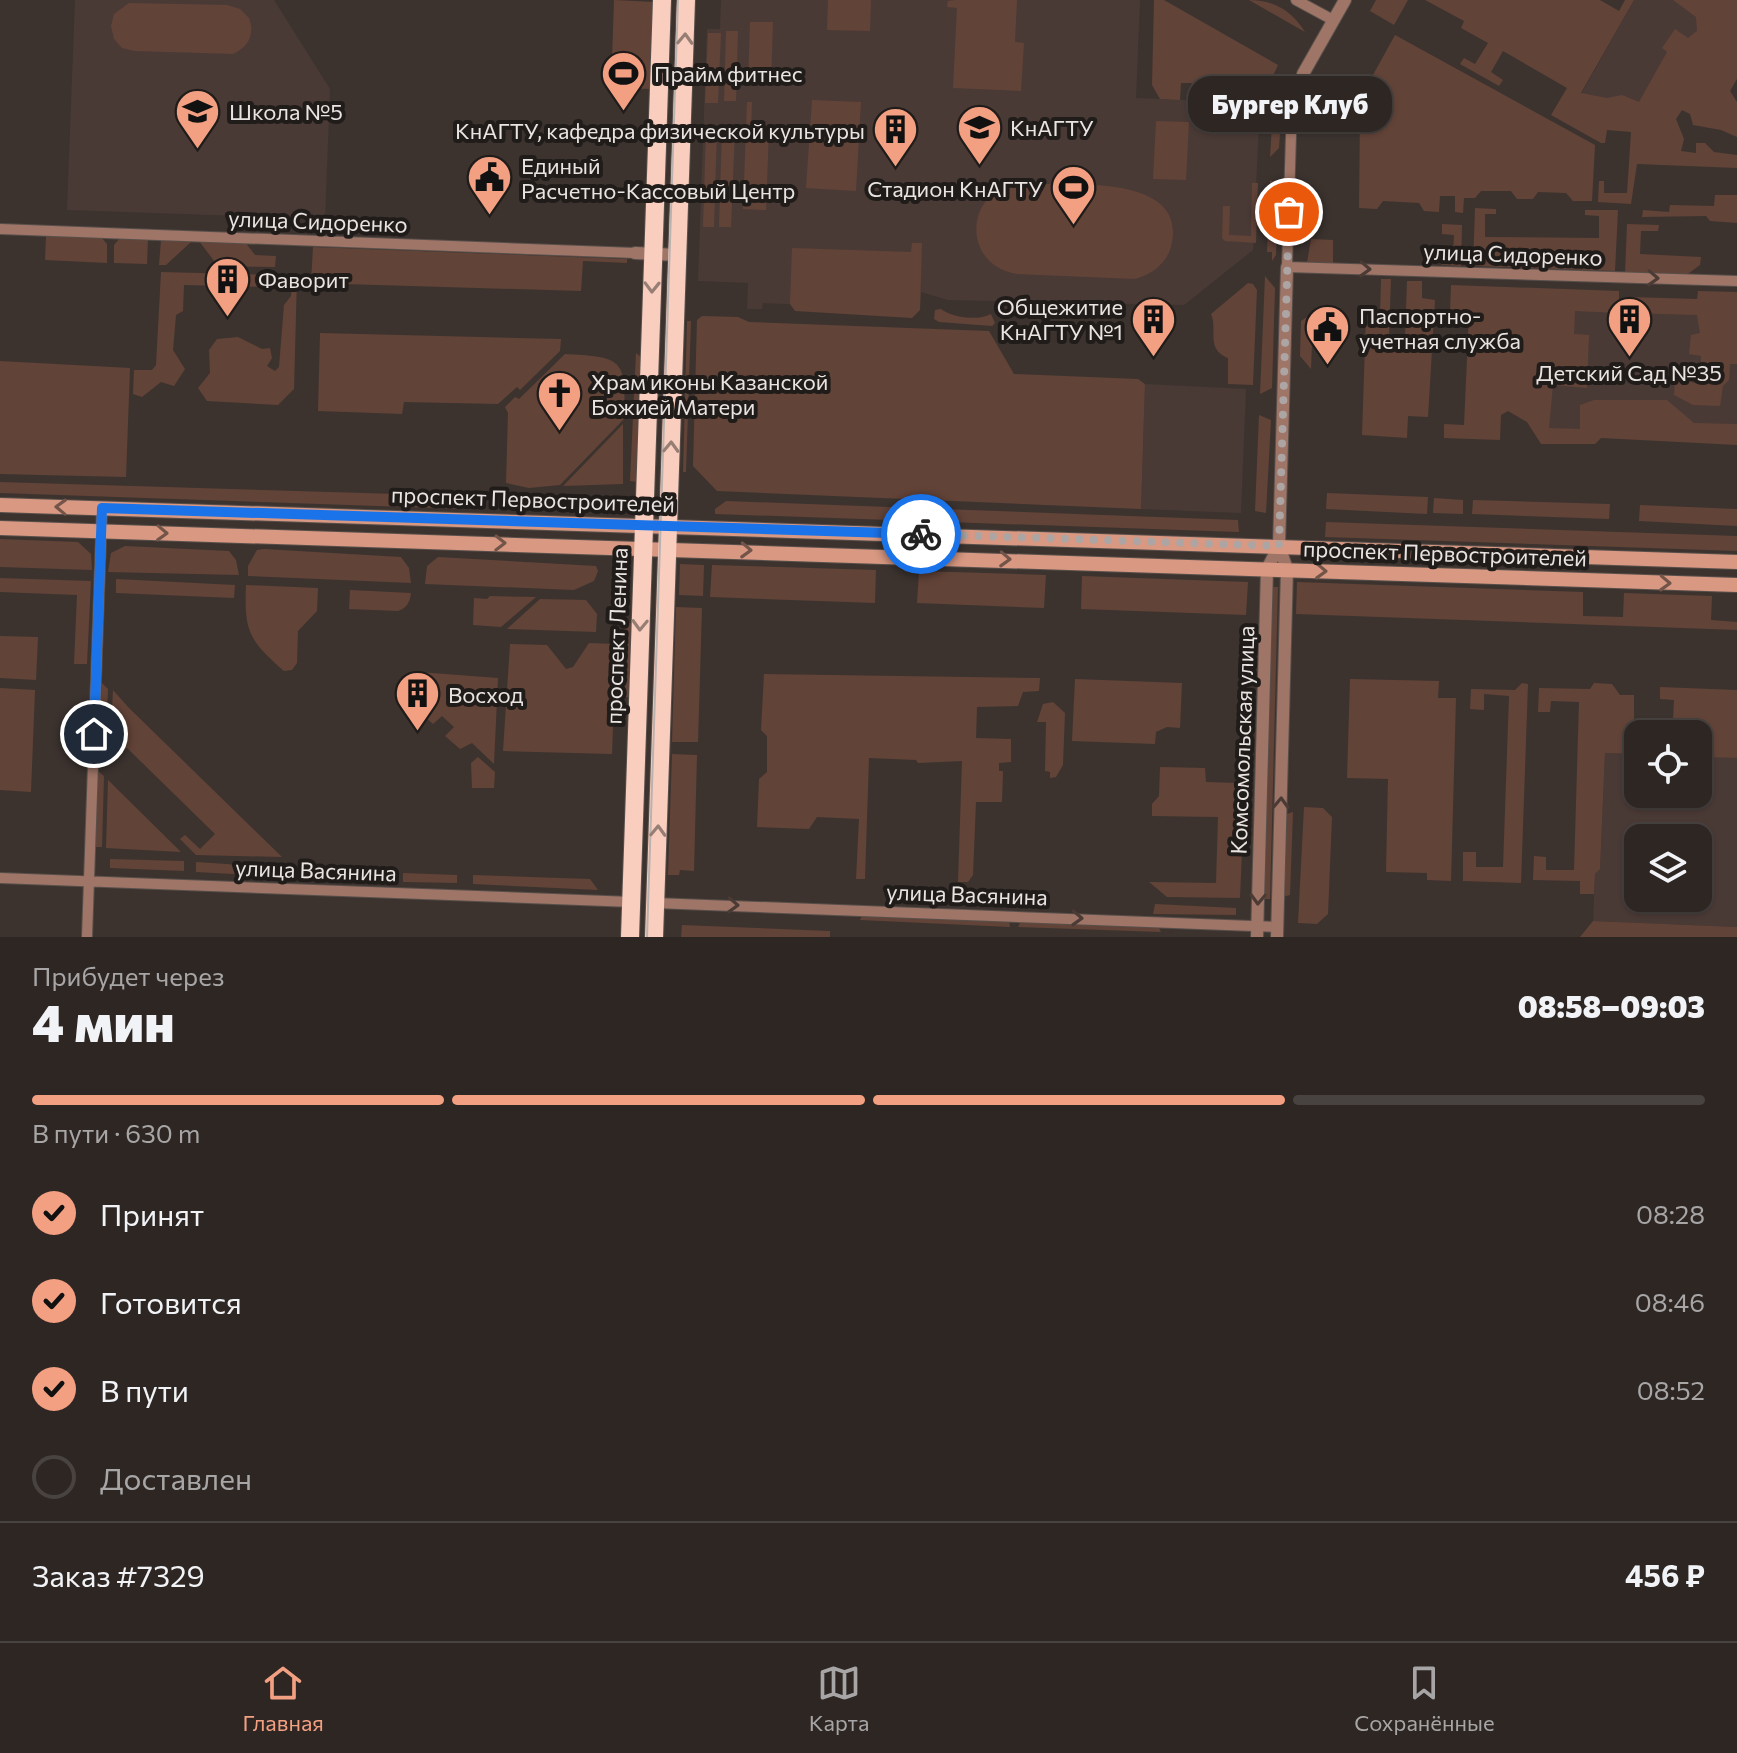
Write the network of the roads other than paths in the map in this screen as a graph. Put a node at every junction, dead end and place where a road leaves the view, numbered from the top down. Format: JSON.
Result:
{"nodes":[{"id":1,"x":662,"y":0,"type":"edge"},
{"id":2,"x":686,"y":0,"type":"edge"},
{"id":3,"x":1296,"y":0,"type":"edge"},
{"id":4,"x":1345,"y":0,"type":"edge"},
{"id":5,"x":1333,"y":20,"type":"junction"},
{"id":6,"x":1303,"y":74,"type":"joint"},
{"id":7,"x":0,"y":229,"type":"edge"},
{"id":8,"x":644,"y":253,"type":"junction"},
{"id":9,"x":677,"y":255,"type":"junction"},
{"id":10,"x":1287,"y":267,"type":"junction"},
{"id":11,"x":1737,"y":281,"type":"edge"},
{"id":12,"x":0,"y":505,"type":"edge"},
{"id":13,"x":102,"y":508,"type":"junction"},
{"id":14,"x":423,"y":518,"type":"junction"},
{"id":15,"x":643,"y":524,"type":"junction"},
{"id":16,"x":668,"y":525,"type":"junction"},
{"id":17,"x":0,"y":528,"type":"edge"},
{"id":18,"x":101,"y":531,"type":"junction"},
{"id":19,"x":902,"y":533,"type":"junction"},
{"id":20,"x":1063,"y":539,"type":"junction"},
{"id":21,"x":422,"y":541,"type":"junction"},
{"id":22,"x":1279,"y":546,"type":"junction"},
{"id":23,"x":642,"y":547,"type":"junction"},
{"id":24,"x":668,"y":547,"type":"junction"},
{"id":25,"x":1465,"y":553,"type":"junction"},
{"id":26,"x":901,"y":556,"type":"junction"},
{"id":27,"x":1589,"y":557,"type":"junction"},
{"id":28,"x":1616,"y":558,"type":"junction"},
{"id":29,"x":1062,"y":561,"type":"junction"},
{"id":30,"x":1737,"y":562,"type":"edge"},
{"id":31,"x":1267,"y":569,"type":"junction"},
{"id":32,"x":1287,"y":569,"type":"junction"},
{"id":33,"x":1464,"y":576,"type":"junction"},
{"id":34,"x":1588,"y":580,"type":"junction"},
{"id":35,"x":1615,"y":581,"type":"junction"},
{"id":36,"x":1737,"y":585,"type":"edge"},
{"id":37,"x":0,"y":878,"type":"edge"},
{"id":38,"x":89,"y":882,"type":"junction"},
{"id":39,"x":632,"y":902,"type":"junction"},
{"id":40,"x":655,"y":903,"type":"junction"},
{"id":41,"x":1257,"y":931,"type":"edge"},
{"id":42,"x":1277,"y":932,"type":"edge"},
{"id":43,"x":87,"y":937,"type":"edge"},
{"id":44,"x":630,"y":937,"type":"edge"},
{"id":45,"x":654,"y":937,"type":"edge"}],
"edges":[{"from":1,"to":8,"type":"highway","name":"проспект Ленина"},
{"from":9,"to":2,"type":"highway","one_way":true},
{"from":3,"to":5,"type":"street"},
{"from":4,"to":5,"type":"street","name":"Комсомольская улица"},
{"from":5,"to":6,"type":"street","name":"Комсомольская улица"},
{"from":6,"to":10,"type":"street","name":"Комсомольская улица"},
{"from":7,"to":8,"type":"street","name":"улица Сидоренко"},
{"from":8,"to":9,"type":"street"},
{"from":8,"to":15,"type":"highway","name":"проспект Ленина","one_way":true},
{"from":16,"to":9,"type":"highway","one_way":true},
{"from":10,"to":11,"type":"street","name":"улица Сидоренко","one_way":true},
{"from":10,"to":22,"type":"street","name":"Комсомольская улица"},
{"from":13,"to":12,"type":"main road","name":"проспект Первостроителей","one_way":true},
{"from":13,"to":14,"type":"main road","name":"проспект Первостроителей"},
{"from":13,"to":18,"type":"street"},
{"from":14,"to":15,"type":"main road","name":"проспект Первостроителей"},
{"from":14,"to":21,"type":"main road"},
{"from":15,"to":16,"type":"main road","name":"проспект Первостроителей"},
{"from":15,"to":23,"type":"highway","name":"проспект Ленина"},
{"from":16,"to":19,"type":"main road","name":"проспект Первостроителей"},
{"from":16,"to":24,"type":"highway"},
{"from":17,"to":18,"type":"main road","name":"проспект Первостроителей"},
{"from":18,"to":21,"type":"main road","name":"проспект Первостроителей","one_way":true},
{"from":18,"to":38,"type":"street"},
{"from":19,"to":20,"type":"main road","name":"проспект Первостроителей"},
{"from":19,"to":26,"type":"main road"},
{"from":20,"to":22,"type":"main road","name":"проспект Первостроителей"},
{"from":20,"to":29,"type":"main road"},
{"from":21,"to":23,"type":"main road","name":"проспект Первостроителей","one_way":true},
{"from":22,"to":25,"type":"main road","name":"проспект Первостроителей"},
{"from":22,"to":31,"type":"street","name":"Комсомольская улица"},
{"from":22,"to":32,"type":"street","name":"Комсомольская улица"},
{"from":23,"to":24,"type":"main road","name":"проспект Первостроителей"},
{"from":23,"to":39,"type":"highway","name":"проспект Ленина","one_way":true},
{"from":24,"to":26,"type":"main road","name":"проспект Первостроителей","one_way":true},
{"from":40,"to":24,"type":"highway","one_way":true},
{"from":25,"to":27,"type":"main road","name":"проспект Первостроителей"},
{"from":25,"to":33,"type":"main road"},
{"from":26,"to":29,"type":"main road","name":"проспект Первостроителей","one_way":true},
{"from":27,"to":28,"type":"main road","name":"проспект Первостроителей"},
{"from":27,"to":34,"type":"main road"},
{"from":28,"to":30,"type":"main road","name":"проспект Первостроителей"},
{"from":28,"to":35,"type":"main road"},
{"from":29,"to":31,"type":"main road","name":"проспект Первостроителей"},
{"from":31,"to":32,"type":"main road","name":"проспект Первостроителей"},
{"from":31,"to":41,"type":"street","name":"Комсомольская улица","one_way":true},
{"from":32,"to":33,"type":"main road","name":"проспект Первостроителей","one_way":true},
{"from":42,"to":32,"type":"street","name":"Комсомольская улица","one_way":true},
{"from":33,"to":34,"type":"main road","name":"проспект Первостроителей"},
{"from":34,"to":35,"type":"main road","name":"проспект Первостроителей"},
{"from":35,"to":36,"type":"main road","name":"проспект Первостроителей","one_way":true},
{"from":37,"to":38,"type":"street","name":"улица Васянина"},
{"from":38,"to":39,"type":"street","name":"улица Васянина"},
{"from":38,"to":43,"type":"street"},
{"from":39,"to":40,"type":"highway"},
{"from":39,"to":44,"type":"highway","name":"проспект Ленина"},
{"from":40,"to":41,"type":"street","name":"улица Васянина","one_way":true},
{"from":40,"to":45,"type":"highway"},
{"from":41,"to":42,"type":"street","name":"улица Васянина"}]}
